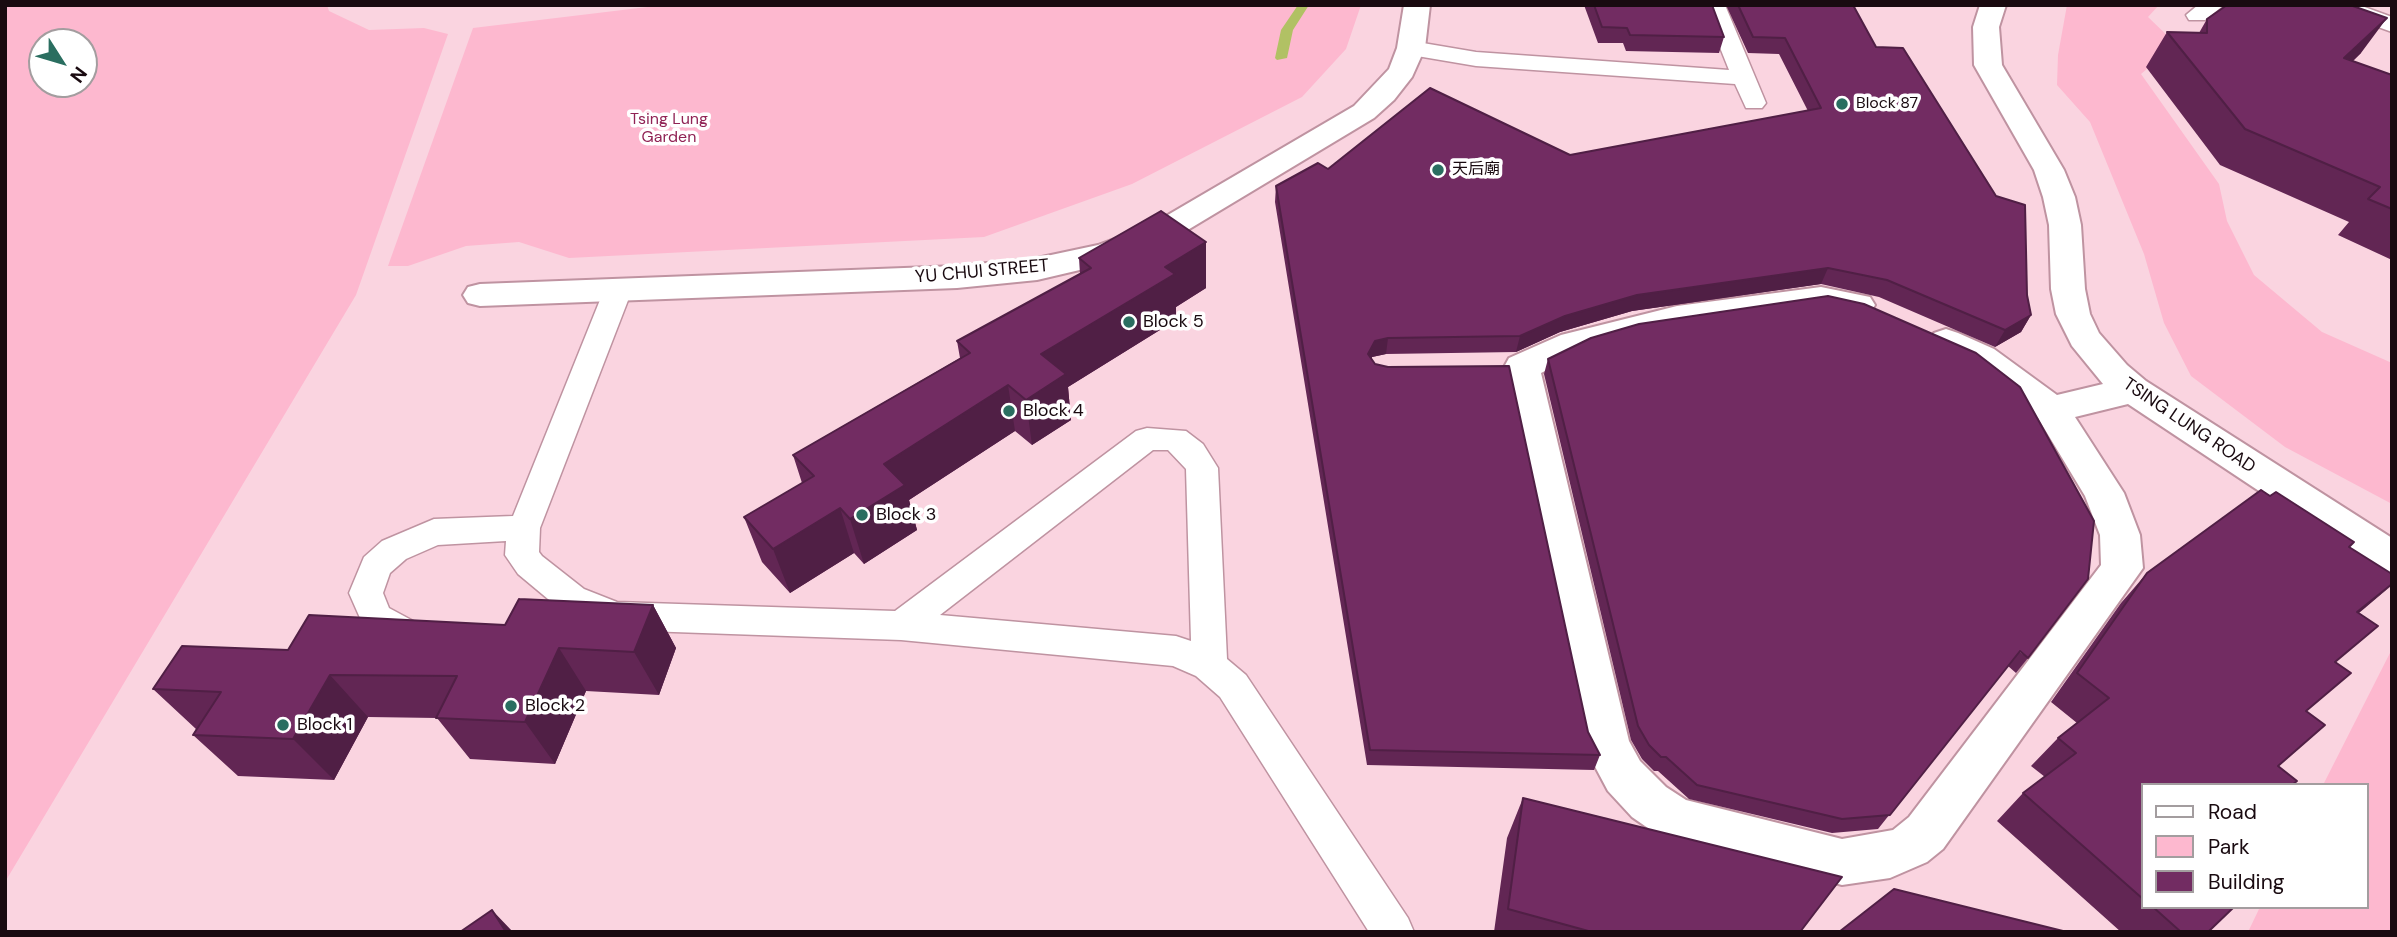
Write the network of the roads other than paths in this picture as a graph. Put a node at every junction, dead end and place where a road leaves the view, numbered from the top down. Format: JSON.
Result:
{"nodes":[{"id":1,"x":1417,"y":5,"type":"edge"},
{"id":2,"x":1714,"y":5,"type":"edge"},
{"id":3,"x":1993,"y":5,"type":"edge"},
{"id":4,"x":2339,"y":5,"type":"edge"},
{"id":5,"x":2392,"y":25,"type":"edge"},
{"id":6,"x":1411,"y":48,"type":"junction"},
{"id":7,"x":1744,"y":78,"type":"junction"},
{"id":8,"x":1754,"y":103,"type":"dead end"},
{"id":9,"x":618,"y":290,"type":"junction"},
{"id":10,"x":480,"y":295,"type":"dead end"},
{"id":11,"x":2133,"y":390,"type":"junction"},
{"id":12,"x":2051,"y":409,"type":"junction"},
{"id":13,"x":524,"y":528,"type":"junction"},
{"id":14,"x":2392,"y":559,"type":"edge"},
{"id":15,"x":572,"y":599,"type":"junction"},
{"id":16,"x":544,"y":622,"type":"edge"},
{"id":17,"x":901,"y":626,"type":"junction"},
{"id":18,"x":445,"y":643,"type":"edge"},
{"id":19,"x":1209,"y":665,"type":"junction"},
{"id":20,"x":1393,"y":932,"type":"edge"}],
"edges":[{"from":1,"to":6,"type":"street","name":"YU CHUI STREET"},
{"from":2,"to":7,"type":"lane"},
{"from":3,"to":11,"type":"street","name":"TSING LUNG ROAD"},
{"from":4,"to":5,"type":"lane"},
{"from":6,"to":7,"type":"lane"},
{"from":6,"to":9,"type":"street","name":"YU CHUI STREET"},
{"from":7,"to":8,"type":"lane"},
{"from":9,"to":10,"type":"street","name":"YU CHUI STREET"},
{"from":9,"to":13,"type":"lane"},
{"from":11,"to":12,"type":"street"},
{"from":11,"to":14,"type":"street","name":"TSING LUNG ROAD"},
{"from":12,"to":12,"type":"street"},
{"from":13,"to":15,"type":"lane"},
{"from":13,"to":18,"type":"lane"},
{"from":15,"to":16,"type":"lane"},
{"from":15,"to":17,"type":"lane"},
{"from":17,"to":19,"type":"lane"},
{"from":17,"to":19,"type":"lane"},
{"from":19,"to":20,"type":"lane"}]}
